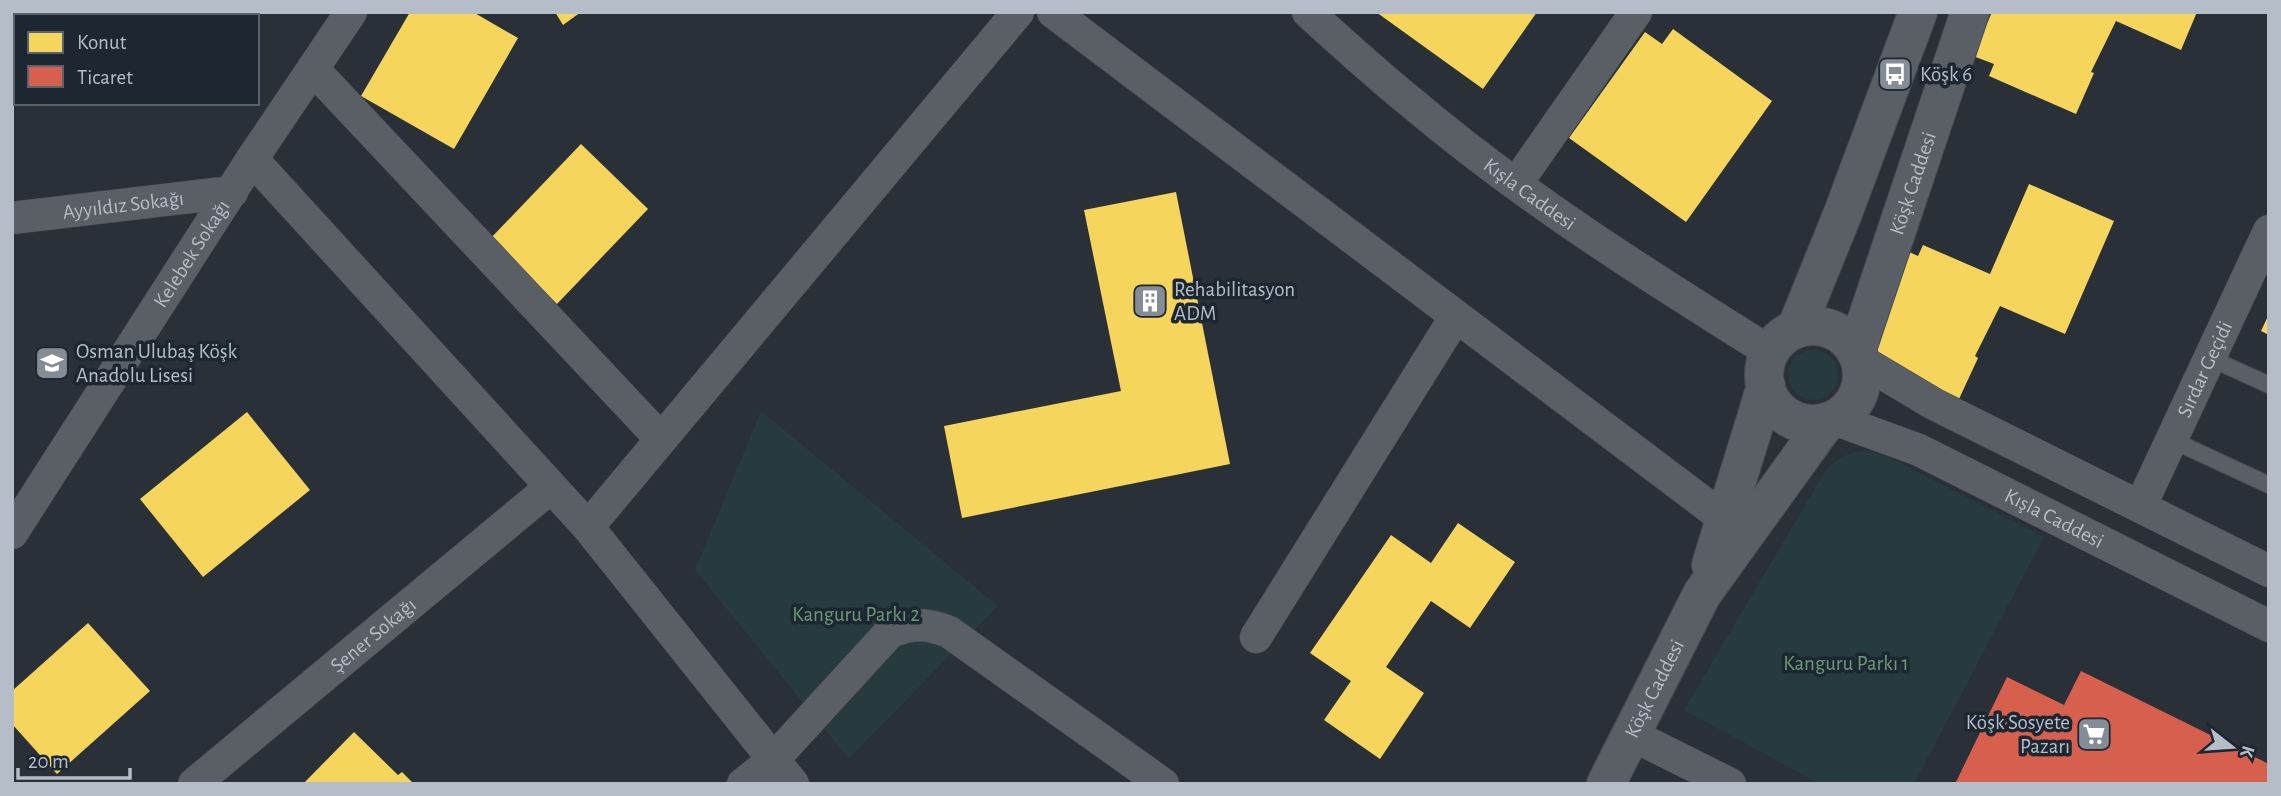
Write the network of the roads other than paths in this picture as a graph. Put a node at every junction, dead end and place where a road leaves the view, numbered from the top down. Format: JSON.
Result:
{"nodes":[{"id":1,"x":351,"y":12,"type":"edge"},
{"id":2,"x":1018,"y":12,"type":"edge"},
{"id":3,"x":1053,"y":12,"type":"edge"},
{"id":4,"x":1308,"y":12,"type":"edge"},
{"id":5,"x":1636,"y":12,"type":"edge"},
{"id":6,"x":1918,"y":12,"type":"edge"},
{"id":7,"x":1970,"y":12,"type":"edge"},
{"id":8,"x":313,"y":69,"type":"junction"},
{"id":9,"x":252,"y":159,"type":"junction"},
{"id":10,"x":1516,"y":184,"type":"junction"},
{"id":11,"x":233,"y":192,"type":"junction"},
{"id":12,"x":12,"y":218,"type":"edge"},
{"id":13,"x":2269,"y":231,"type":"edge"},
{"id":14,"x":1456,"y":316,"type":"junction"},
{"id":15,"x":1777,"y":356,"type":"junction"},
{"id":16,"x":1858,"y":356,"type":"junction"},
{"id":17,"x":2210,"y":358,"type":"junction"},
{"id":18,"x":2269,"y":385,"type":"edge"},
{"id":19,"x":1830,"y":421,"type":"junction"},
{"id":20,"x":661,"y":439,"type":"junction"},
{"id":21,"x":2172,"y":440,"type":"junction"},
{"id":22,"x":2269,"y":485,"type":"edge"},
{"id":23,"x":551,"y":487,"type":"junction"},
{"id":24,"x":2141,"y":505,"type":"junction"},
{"id":25,"x":1725,"y":519,"type":"junction"},
{"id":26,"x":588,"y":527,"type":"junction"},
{"id":27,"x":12,"y":533,"type":"edge"},
{"id":28,"x":2269,"y":571,"type":"edge"},
{"id":29,"x":1702,"y":594,"type":"junction"},
{"id":30,"x":2269,"y":626,"type":"edge"},
{"id":31,"x":1256,"y":638,"type":"dead end"},
{"id":32,"x":1632,"y":735,"type":"junction"},
{"id":33,"x":782,"y":772,"type":"edge"},
{"id":34,"x":194,"y":784,"type":"edge"},
{"id":35,"x":743,"y":784,"type":"edge"},
{"id":36,"x":1163,"y":784,"type":"edge"},
{"id":37,"x":1606,"y":784,"type":"edge"},
{"id":38,"x":1730,"y":784,"type":"edge"}],
"edges":[{"from":1,"to":8,"type":"street","name":"Kelebek Sokağı"},
{"from":2,"to":20,"type":"street"},
{"from":3,"to":14,"type":"street"},
{"from":4,"to":10,"type":"street","name":"Kışla Caddesi"},
{"from":5,"to":10,"type":"street"},
{"from":6,"to":15,"type":"street"},
{"from":7,"to":16,"type":"street","name":"Köşk Caddesi"},
{"from":8,"to":9,"type":"street","name":"Kelebek Sokağı"},
{"from":8,"to":20,"type":"street"},
{"from":9,"to":11,"type":"street","name":"Kelebek Sokağı"},
{"from":9,"to":23,"type":"street"},
{"from":10,"to":15,"type":"street","name":"Kışla Caddesi"},
{"from":11,"to":12,"type":"street","name":"Ayyıldız Sokağı"},
{"from":11,"to":27,"type":"street","name":"Kelebek Sokağı"},
{"from":13,"to":17,"type":"street","name":"Sırdar Geçidi"},
{"from":14,"to":25,"type":"street"},
{"from":14,"to":31,"type":"street"},
{"from":15,"to":16,"type":"street"},
{"from":15,"to":19,"type":"street"},
{"from":15,"to":25,"type":"street"},
{"from":16,"to":19,"type":"street"},
{"from":16,"to":24,"type":"street"},
{"from":17,"to":18,"type":"lane"},
{"from":17,"to":21,"type":"street","name":"Sırdar Geçidi"},
{"from":19,"to":29,"type":"street"},
{"from":19,"to":30,"type":"street","name":"Kışla Caddesi"},
{"from":20,"to":26,"type":"street"},
{"from":21,"to":22,"type":"lane"},
{"from":21,"to":24,"type":"street","name":"Sırdar Geçidi"},
{"from":23,"to":26,"type":"street"},
{"from":23,"to":34,"type":"street","name":"Şener Sokağı"},
{"from":24,"to":28,"type":"street"},
{"from":25,"to":29,"type":"street"},
{"from":26,"to":33,"type":"street"},
{"from":29,"to":32,"type":"street","name":"Köşk Caddesi"},
{"from":32,"to":37,"type":"street","name":"Köşk Caddesi"},
{"from":32,"to":38,"type":"street"},
{"from":33,"to":35,"type":"street"},
{"from":33,"to":36,"type":"street"}]}
